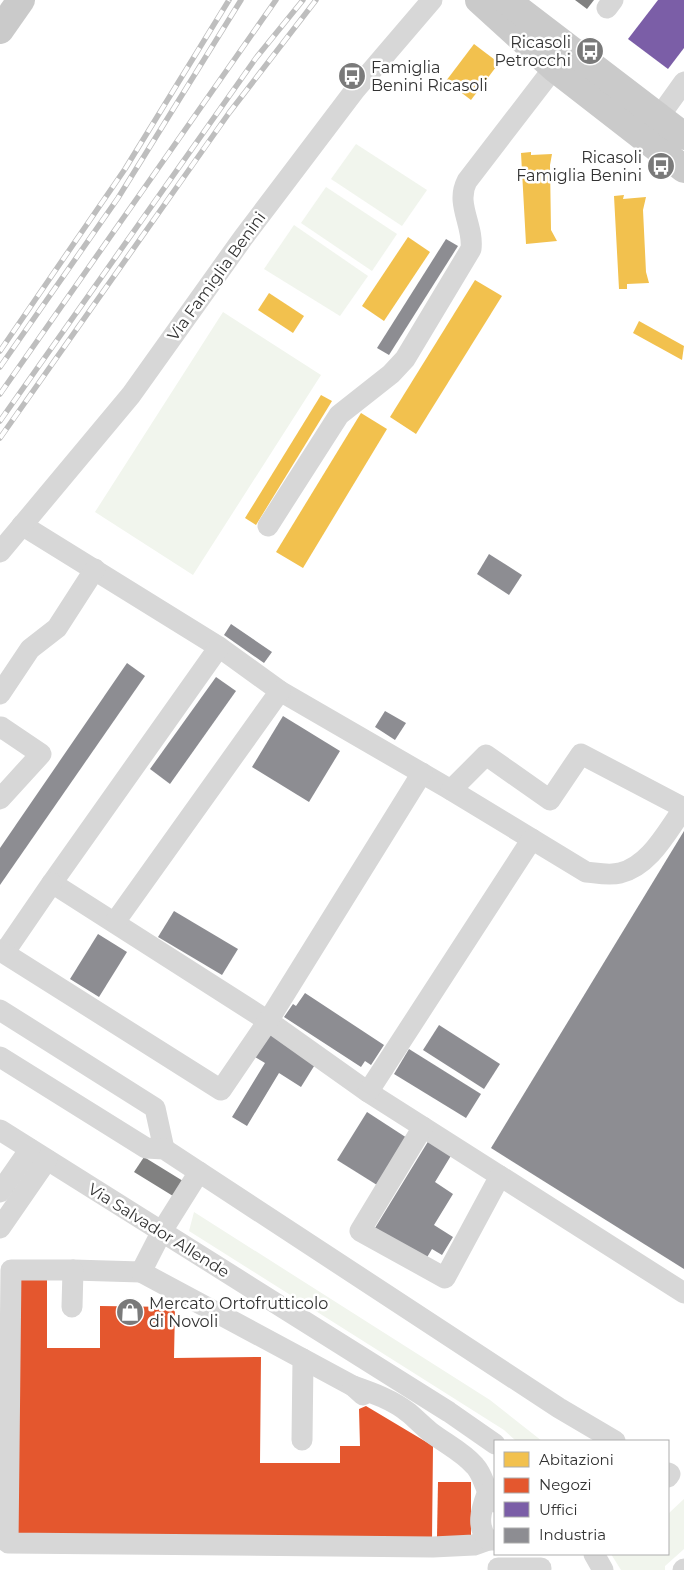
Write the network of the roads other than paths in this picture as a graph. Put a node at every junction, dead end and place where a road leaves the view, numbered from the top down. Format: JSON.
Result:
{"nodes":[{"id":1,"x":21,"y":0,"type":"edge"},
{"id":2,"x":432,"y":0,"type":"edge"},
{"id":3,"x":479,"y":0,"type":"edge"},
{"id":4,"x":506,"y":0,"type":"edge"},
{"id":5,"x":0,"y":30,"type":"edge"},
{"id":6,"x":562,"y":58,"type":"junction"},
{"id":7,"x":684,"y":82,"type":"edge"},
{"id":8,"x":644,"y":116,"type":"junction"},
{"id":9,"x":684,"y":136,"type":"edge"},
{"id":10,"x":684,"y":169,"type":"edge"},
{"id":11,"x":22,"y":525,"type":"junction"},
{"id":12,"x":268,"y":526,"type":"dead end"},
{"id":13,"x":0,"y":552,"type":"edge"},
{"id":14,"x":95,"y":568,"type":"junction"},
{"id":15,"x":218,"y":647,"type":"junction"},
{"id":16,"x":280,"y":691,"type":"junction"},
{"id":17,"x":0,"y":694,"type":"edge"},
{"id":18,"x":0,"y":726,"type":"edge"},
{"id":19,"x":422,"y":773,"type":"junction"},
{"id":20,"x":451,"y":790,"type":"junction"},
{"id":21,"x":0,"y":799,"type":"edge"},
{"id":22,"x":684,"y":808,"type":"edge"},
{"id":23,"x":532,"y":839,"type":"junction"},
{"id":24,"x":52,"y":883,"type":"junction"},
{"id":25,"x":115,"y":922,"type":"junction"},
{"id":26,"x":2,"y":952,"type":"edge"},
{"id":27,"x":0,"y":1010,"type":"edge"},
{"id":28,"x":268,"y":1020,"type":"junction"},
{"id":29,"x":0,"y":1057,"type":"edge"},
{"id":30,"x":368,"y":1092,"type":"junction"},
{"id":31,"x":423,"y":1127,"type":"junction"},
{"id":32,"x":0,"y":1130,"type":"edge"},
{"id":33,"x":164,"y":1149,"type":"junction"},
{"id":34,"x":39,"y":1155,"type":"junction"},
{"id":35,"x":200,"y":1172,"type":"junction"},
{"id":36,"x":500,"y":1176,"type":"junction"},
{"id":37,"x":0,"y":1192,"type":"edge"},
{"id":38,"x":0,"y":1228,"type":"edge"},
{"id":39,"x":162,"y":1231,"type":"junction"},
{"id":40,"x":73,"y":1270,"type":"junction"},
{"id":41,"x":141,"y":1272,"type":"junction"},
{"id":42,"x":684,"y":1293,"type":"edge"},
{"id":43,"x":72,"y":1306,"type":"dead end"},
{"id":44,"x":303,"y":1359,"type":"junction"},
{"id":45,"x":559,"y":1408,"type":"junction"},
{"id":46,"x":302,"y":1440,"type":"dead end"},
{"id":47,"x":586,"y":1440,"type":"edge"},
{"id":48,"x":613,"y":1440,"type":"edge"},
{"id":49,"x":494,"y":1443,"type":"edge"},
{"id":50,"x":491,"y":1498,"type":"edge"},
{"id":51,"x":492,"y":1540,"type":"edge"},
{"id":52,"x":595,"y":1555,"type":"edge"},
{"id":53,"x":539,"y":1564,"type":"edge"},
{"id":54,"x":498,"y":1568,"type":"dead end"},
{"id":55,"x":603,"y":1570,"type":"edge"}],
"edges":[{"from":1,"to":5,"type":"main road"},
{"from":2,"to":11,"type":"street","name":"Via Famiglia Benini"},
{"from":3,"to":6,"type":"main road"},
{"from":4,"to":6,"type":"main road"},
{"from":6,"to":8,"type":"main road"},
{"from":6,"to":12,"type":"street"},
{"from":7,"to":8,"type":"street"},
{"from":8,"to":9,"type":"main road"},
{"from":8,"to":10,"type":"main road"},
{"from":11,"to":13,"type":"street","name":"Via Famiglia Benini"},
{"from":11,"to":14,"type":"street"},
{"from":14,"to":15,"type":"street"},
{"from":14,"to":17,"type":"street"},
{"from":15,"to":16,"type":"street"},
{"from":15,"to":24,"type":"street"},
{"from":16,"to":19,"type":"street"},
{"from":16,"to":25,"type":"street"},
{"from":18,"to":21,"type":"street"},
{"from":19,"to":20,"type":"street"},
{"from":19,"to":28,"type":"street"},
{"from":20,"to":22,"type":"street"},
{"from":20,"to":23,"type":"street"},
{"from":22,"to":23,"type":"street"},
{"from":23,"to":30,"type":"street"},
{"from":24,"to":25,"type":"street"},
{"from":24,"to":26,"type":"street"},
{"from":25,"to":28,"type":"street"},
{"from":26,"to":28,"type":"street"},
{"from":27,"to":33,"type":"street"},
{"from":28,"to":30,"type":"street"},
{"from":29,"to":33,"type":"street"},
{"from":30,"to":31,"type":"street"},
{"from":31,"to":36,"type":"street"},
{"from":31,"to":36,"type":"street"},
{"from":32,"to":34,"type":"street","name":"Via Salvador Allende"},
{"from":33,"to":35,"type":"street"},
{"from":34,"to":37,"type":"street"},
{"from":34,"to":38,"type":"street"},
{"from":34,"to":39,"type":"street","name":"Via Salvador Allende"},
{"from":35,"to":39,"type":"street"},
{"from":35,"to":45,"type":"street"},
{"from":36,"to":42,"type":"street"},
{"from":39,"to":41,"type":"street"},
{"from":39,"to":49,"type":"street","name":"Via Salvador Allende"},
{"from":40,"to":41,"type":"street"},
{"from":40,"to":43,"type":"street"},
{"from":40,"to":51,"type":"street"},
{"from":41,"to":44,"type":"street"},
{"from":44,"to":46,"type":"street"},
{"from":44,"to":50,"type":"street"},
{"from":45,"to":47,"type":"street"},
{"from":45,"to":48,"type":"street"},
{"from":50,"to":51,"type":"street"},
{"from":52,"to":55,"type":"street"},
{"from":53,"to":54,"type":"street"}]}
